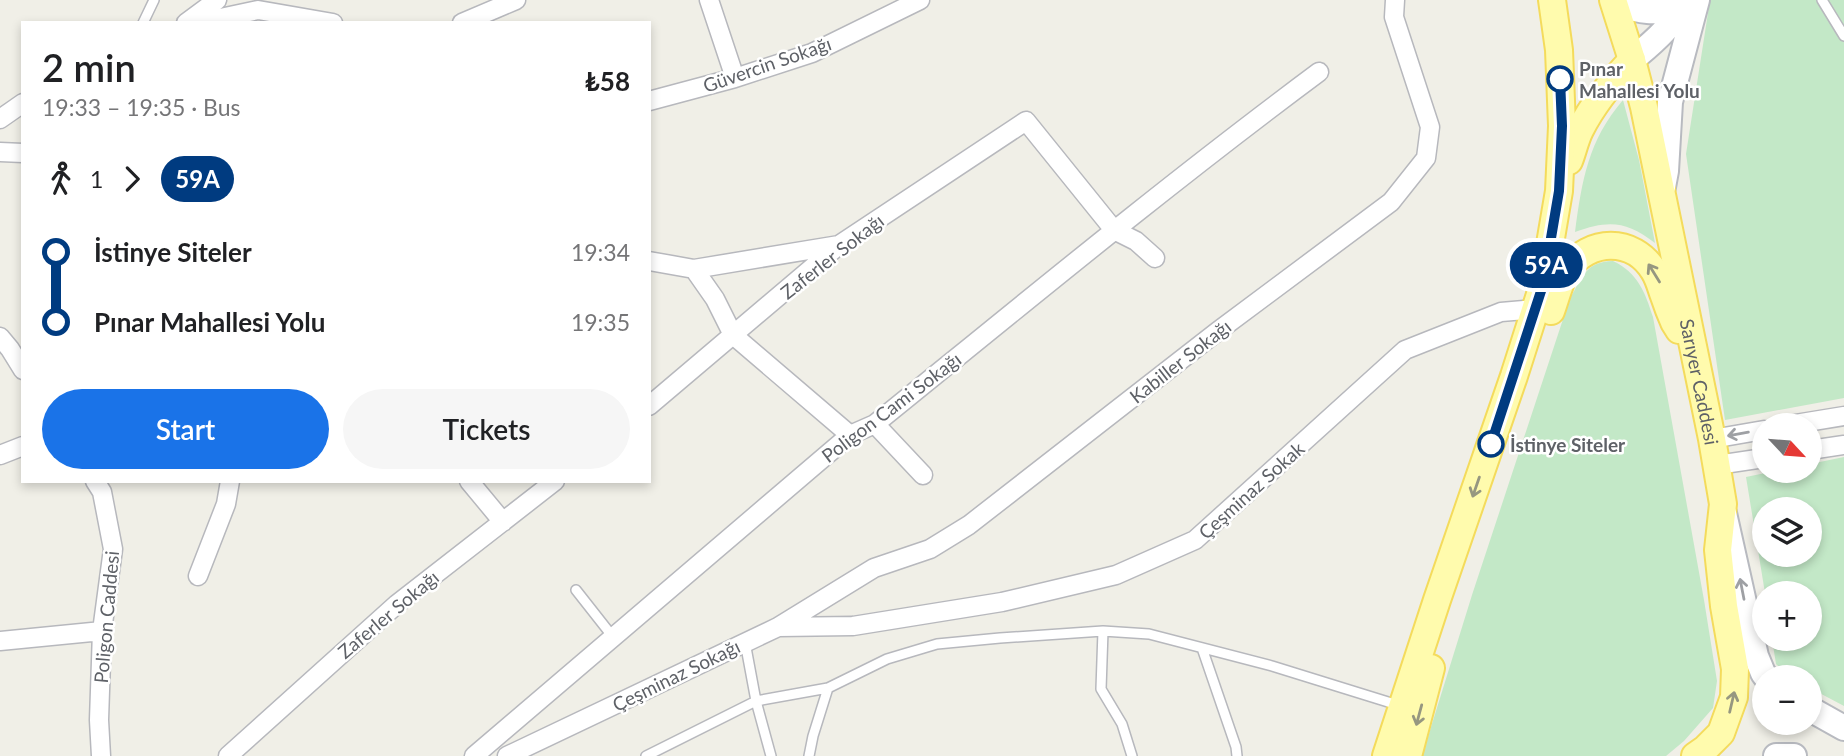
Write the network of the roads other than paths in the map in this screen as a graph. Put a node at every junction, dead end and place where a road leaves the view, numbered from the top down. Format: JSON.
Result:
{"nodes":[{"id":1,"x":155,"y":0,"type":"edge"},
{"id":2,"x":217,"y":0,"type":"edge"},
{"id":3,"x":516,"y":0,"type":"edge"},
{"id":4,"x":709,"y":0,"type":"edge"},
{"id":5,"x":920,"y":0,"type":"edge"},
{"id":6,"x":1395,"y":0,"type":"edge"},
{"id":7,"x":1552,"y":0,"type":"edge"},
{"id":8,"x":1822,"y":0,"type":"edge"},
{"id":9,"x":1613,"y":2,"type":"edge"},
{"id":10,"x":1687,"y":2,"type":"edge"},
{"id":11,"x":144,"y":21,"type":"edge"},
{"id":12,"x":189,"y":21,"type":"edge"},
{"id":13,"x":206,"y":21,"type":"edge"},
{"id":14,"x":321,"y":21,"type":"edge"},
{"id":15,"x":467,"y":21,"type":"edge"},
{"id":16,"x":1844,"y":36,"type":"edge"},
{"id":17,"x":1632,"y":60,"type":"junction"},
{"id":18,"x":1318,"y":72,"type":"dead end"},
{"id":19,"x":735,"y":78,"type":"junction"},
{"id":20,"x":651,"y":100,"type":"edge"},
{"id":21,"x":21,"y":104,"type":"edge"},
{"id":22,"x":0,"y":119,"type":"edge"},
{"id":23,"x":0,"y":152,"type":"edge"},
{"id":24,"x":21,"y":153,"type":"edge"},
{"id":25,"x":1559,"y":191,"type":"junction"},
{"id":26,"x":1662,"y":195,"type":"junction"},
{"id":27,"x":1114,"y":230,"type":"junction"},
{"id":28,"x":839,"y":246,"type":"junction"},
{"id":29,"x":1155,"y":258,"type":"dead end"},
{"id":30,"x":651,"y":261,"type":"edge"},
{"id":31,"x":694,"y":269,"type":"junction"},
{"id":32,"x":1536,"y":309,"type":"junction"},
{"id":33,"x":733,"y":335,"type":"junction"},
{"id":34,"x":0,"y":337,"type":"edge"},
{"id":35,"x":1695,"y":355,"type":"junction"},
{"id":36,"x":21,"y":367,"type":"edge"},
{"id":37,"x":1514,"y":376,"type":"junction"},
{"id":38,"x":651,"y":405,"type":"edge"},
{"id":39,"x":1844,"y":416,"type":"edge"},
{"id":40,"x":1822,"y":420,"type":"edge"},
{"id":41,"x":875,"y":424,"type":"junction"},
{"id":42,"x":1752,"y":432,"type":"edge"},
{"id":43,"x":849,"y":435,"type":"junction"},
{"id":44,"x":1712,"y":439,"type":"junction"},
{"id":45,"x":1844,"y":445,"type":"edge"},
{"id":46,"x":21,"y":447,"type":"edge"},
{"id":47,"x":1822,"y":448,"type":"edge"},
{"id":48,"x":0,"y":455,"type":"edge"},
{"id":49,"x":1752,"y":460,"type":"edge"},
{"id":50,"x":1717,"y":465,"type":"junction"},
{"id":51,"x":922,"y":475,"type":"dead end"},
{"id":52,"x":96,"y":483,"type":"edge"},
{"id":53,"x":230,"y":483,"type":"edge"},
{"id":54,"x":471,"y":483,"type":"edge"},
{"id":55,"x":552,"y":483,"type":"edge"},
{"id":56,"x":1723,"y":504,"type":"junction"},
{"id":57,"x":503,"y":522,"type":"junction"},
{"id":58,"x":198,"y":576,"type":"dead end"},
{"id":59,"x":576,"y":590,"type":"dead end"},
{"id":60,"x":1437,"y":600,"type":"junction"},
{"id":61,"x":853,"y":626,"type":"joint"},
{"id":62,"x":778,"y":627,"type":"junction"},
{"id":63,"x":102,"y":631,"type":"junction"},
{"id":64,"x":1104,"y":631,"type":"junction"},
{"id":65,"x":613,"y":637,"type":"junction"},
{"id":66,"x":0,"y":641,"type":"edge"},
{"id":67,"x":745,"y":642,"type":"junction"},
{"id":68,"x":1202,"y":648,"type":"junction"},
{"id":69,"x":1760,"y":665,"type":"edge"},
{"id":70,"x":828,"y":688,"type":"junction"},
{"id":71,"x":756,"y":701,"type":"junction"},
{"id":72,"x":1402,"y":706,"type":"junction"},
{"id":73,"x":1822,"y":716,"type":"edge"},
{"id":74,"x":1844,"y":728,"type":"edge"},
{"id":75,"x":101,"y":756,"type":"edge"},
{"id":76,"x":228,"y":756,"type":"edge"},
{"id":77,"x":474,"y":756,"type":"edge"},
{"id":78,"x":507,"y":756,"type":"edge"},
{"id":79,"x":646,"y":756,"type":"edge"},
{"id":80,"x":771,"y":756,"type":"edge"},
{"id":81,"x":809,"y":756,"type":"edge"},
{"id":82,"x":1132,"y":756,"type":"edge"},
{"id":83,"x":1237,"y":756,"type":"edge"},
{"id":84,"x":1386,"y":756,"type":"edge"},
{"id":85,"x":1408,"y":756,"type":"edge"},
{"id":86,"x":1695,"y":756,"type":"edge"},
{"id":87,"x":1776,"y":756,"type":"edge"},
{"id":88,"x":1794,"y":756,"type":"edge"}],
"edges":[{"from":1,"to":11,"type":"lane"},
{"from":2,"to":12,"type":"street"},
{"from":3,"to":15,"type":"street"},
{"from":4,"to":19,"type":"street"},
{"from":5,"to":19,"type":"street","name":"Güvercin Sokağı"},
{"from":6,"to":62,"type":"street","name":"Kabiller Sokağı"},
{"from":7,"to":25,"type":"main road"},
{"from":8,"to":16,"type":"lane"},
{"from":9,"to":10,"type":"main road"},
{"from":9,"to":17,"type":"main road","name":"Sarıyer Caddesi"},
{"from":10,"to":17,"type":"main road"},
{"from":10,"to":26,"type":"main road"},
{"from":13,"to":14,"type":"street"},
{"from":17,"to":25,"type":"main road"},
{"from":17,"to":26,"type":"main road","name":"Sarıyer Caddesi"},
{"from":18,"to":27,"type":"street","name":"Poligon Cami Sokağı"},
{"from":19,"to":20,"type":"street","name":"Güvercin Sokağı"},
{"from":21,"to":22,"type":"street"},
{"from":23,"to":24,"type":"street"},
{"from":25,"to":32,"type":"main road"},
{"from":26,"to":35,"type":"main road","name":"Sarıyer Caddesi"},
{"from":27,"to":28,"type":"street","name":"Zaferler Sokağı"},
{"from":27,"to":29,"type":"street"},
{"from":27,"to":41,"type":"street","name":"Poligon Cami Sokağı"},
{"from":28,"to":31,"type":"street"},
{"from":28,"to":33,"type":"street","name":"Zaferler Sokağı"},
{"from":30,"to":31,"type":"street"},
{"from":31,"to":33,"type":"street"},
{"from":32,"to":37,"type":"main road"},
{"from":32,"to":61,"type":"street","name":"Çeşminaz Sokak"},
{"from":33,"to":38,"type":"street","name":"Zaferler Sokağı"},
{"from":33,"to":43,"type":"street"},
{"from":34,"to":36,"type":"street"},
{"from":35,"to":37,"type":"main road","one_way":true},
{"from":35,"to":44,"type":"main road","name":"Sarıyer Caddesi"},
{"from":37,"to":60,"type":"main road","one_way":true},
{"from":39,"to":40,"type":"street"},
{"from":41,"to":43,"type":"street","name":"Poligon Cami Sokağı"},
{"from":41,"to":51,"type":"street"},
{"from":42,"to":44,"type":"street","one_way":true},
{"from":43,"to":65,"type":"street","name":"Poligon Cami Sokağı"},
{"from":44,"to":50,"type":"main road","name":"Sarıyer Caddesi"},
{"from":45,"to":47,"type":"street"},
{"from":46,"to":48,"type":"street"},
{"from":49,"to":50,"type":"street"},
{"from":50,"to":56,"type":"main road","name":"Sarıyer Caddesi"},
{"from":52,"to":63,"type":"street","name":"Poligon Caddesi"},
{"from":53,"to":58,"type":"street"},
{"from":54,"to":57,"type":"street"},
{"from":55,"to":57,"type":"street","name":"Zaferler Sokağı"},
{"from":69,"to":56,"type":"main road","one_way":true},
{"from":86,"to":56,"type":"main road","name":"Sarıyer Caddesi","one_way":true},
{"from":57,"to":76,"type":"street","name":"Zaferler Sokağı"},
{"from":59,"to":65,"type":"lane"},
{"from":60,"to":72,"type":"main road"},
{"from":60,"to":85,"type":"main road","one_way":true},
{"from":61,"to":62,"type":"street","name":"Çeşminaz Sokağı"},
{"from":62,"to":67,"type":"street","name":"Çeşminaz Sokağı"},
{"from":63,"to":66,"type":"street"},
{"from":63,"to":75,"type":"street","name":"Poligon Caddesi"},
{"from":64,"to":68,"type":"lane"},
{"from":64,"to":70,"type":"lane"},
{"from":64,"to":82,"type":"lane"},
{"from":65,"to":77,"type":"street","name":"Poligon Cami Sokağı"},
{"from":67,"to":71,"type":"lane"},
{"from":67,"to":78,"type":"street","name":"Çeşminaz Sokağı"},
{"from":68,"to":72,"type":"lane"},
{"from":68,"to":83,"type":"lane"},
{"from":70,"to":71,"type":"lane"},
{"from":70,"to":81,"type":"lane"},
{"from":71,"to":79,"type":"lane"},
{"from":71,"to":80,"type":"lane"},
{"from":72,"to":84,"type":"main road"},
{"from":73,"to":74,"type":"main road"},
{"from":87,"to":88,"type":"main road"}]}
